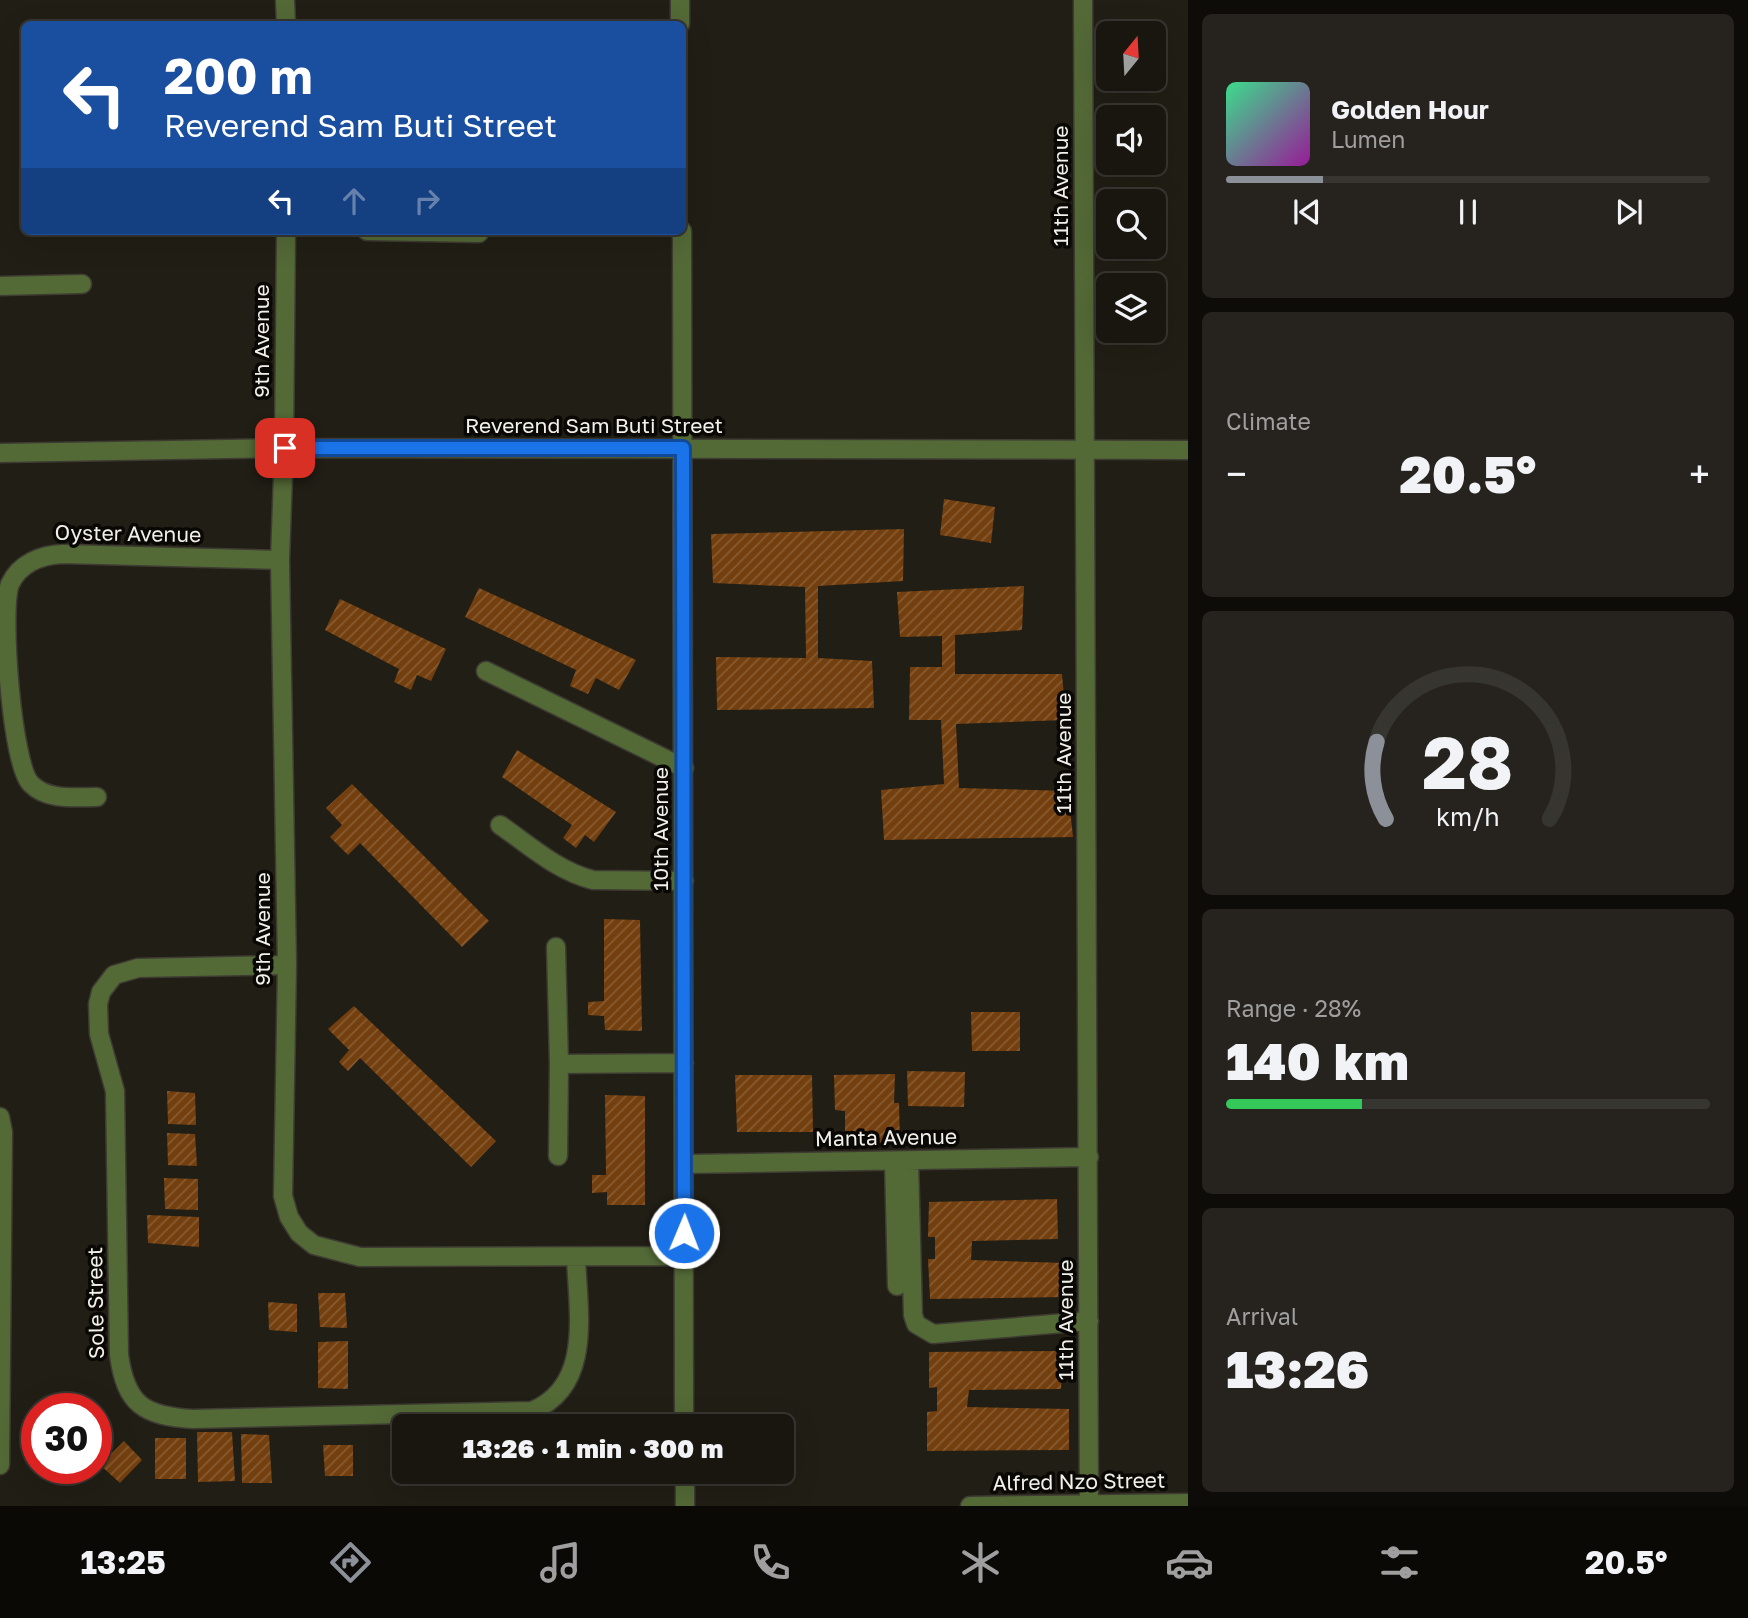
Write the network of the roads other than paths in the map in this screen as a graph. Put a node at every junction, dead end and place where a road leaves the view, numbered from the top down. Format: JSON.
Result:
{"nodes":[{"id":1,"x":285,"y":0,"type":"edge"},
{"id":2,"x":680,"y":0,"type":"edge"},
{"id":3,"x":1083,"y":0,"type":"edge"},
{"id":4,"x":286,"y":21,"type":"edge"},
{"id":5,"x":680,"y":21,"type":"edge"},
{"id":6,"x":286,"y":235,"type":"edge"},
{"id":7,"x":681,"y":235,"type":"edge"},
{"id":8,"x":82,"y":284,"type":"dead end"},
{"id":9,"x":0,"y":286,"type":"edge"},
{"id":10,"x":285,"y":448,"type":"junction"},
{"id":11,"x":683,"y":448,"type":"junction"},
{"id":12,"x":1188,"y":450,"type":"edge"},
{"id":13,"x":1085,"y":451,"type":"junction"},
{"id":14,"x":0,"y":453,"type":"edge"},
{"id":15,"x":280,"y":560,"type":"junction"},
{"id":16,"x":486,"y":671,"type":"dead end"},
{"id":17,"x":684,"y":768,"type":"junction"},
{"id":18,"x":97,"y":797,"type":"dead end"},
{"id":19,"x":500,"y":825,"type":"dead end"},
{"id":20,"x":684,"y":881,"type":"junction"},
{"id":21,"x":556,"y":947,"type":"dead end"},
{"id":22,"x":287,"y":964,"type":"junction"},
{"id":23,"x":684,"y":1063,"type":"junction"},
{"id":24,"x":559,"y":1064,"type":"junction"},
{"id":25,"x":0,"y":1117,"type":"edge"},
{"id":26,"x":558,"y":1156,"type":"dead end"},
{"id":27,"x":1089,"y":1157,"type":"junction"},
{"id":28,"x":902,"y":1161,"type":"junction"},
{"id":29,"x":685,"y":1164,"type":"junction"},
{"id":30,"x":684,"y":1256,"type":"junction"},
{"id":31,"x":576,"y":1258,"type":"junction"},
{"id":32,"x":897,"y":1286,"type":"dead end"},
{"id":33,"x":1089,"y":1321,"type":"junction"},
{"id":34,"x":684,"y":1414,"type":"edge"},
{"id":35,"x":0,"y":1465,"type":"edge"},
{"id":36,"x":685,"y":1484,"type":"edge"},
{"id":37,"x":1188,"y":1503,"type":"edge"},
{"id":38,"x":685,"y":1506,"type":"edge"},
{"id":39,"x":970,"y":1506,"type":"edge"},
{"id":40,"x":1057,"y":1506,"type":"edge"},
{"id":41,"x":1089,"y":1506,"type":"edge"}],
"edges":[{"from":1,"to":4,"type":"street"},
{"from":2,"to":5,"type":"street"},
{"from":3,"to":13,"type":"street","name":"11th Avenue"},
{"from":6,"to":10,"type":"street","name":"9th Avenue"},
{"from":7,"to":11,"type":"street","name":"10th Avenue"},
{"from":8,"to":9,"type":"street"},
{"from":10,"to":11,"type":"street","name":"Reverend Sam Buti Street"},
{"from":10,"to":14,"type":"street","name":"Reverend Sam Buti Street"},
{"from":10,"to":15,"type":"street","name":"9th Avenue"},
{"from":11,"to":13,"type":"street","name":"Reverend Sam Buti Street"},
{"from":11,"to":17,"type":"street","name":"10th Avenue"},
{"from":12,"to":13,"type":"street","name":"Reverend Sam Buti Street"},
{"from":13,"to":27,"type":"street","name":"11th Avenue"},
{"from":15,"to":18,"type":"street","name":"Oyster Avenue"},
{"from":15,"to":22,"type":"street","name":"9th Avenue"},
{"from":16,"to":17,"type":"street"},
{"from":17,"to":20,"type":"street","name":"10th Avenue"},
{"from":19,"to":20,"type":"street"},
{"from":20,"to":23,"type":"street","name":"10th Avenue"},
{"from":21,"to":24,"type":"street"},
{"from":22,"to":31,"type":"street","name":"9th Avenue"},
{"from":22,"to":31,"type":"street","name":"Sole Street"},
{"from":23,"to":24,"type":"street"},
{"from":23,"to":29,"type":"street","name":"10th Avenue"},
{"from":24,"to":26,"type":"street"},
{"from":25,"to":35,"type":"street"},
{"from":27,"to":28,"type":"street","name":"Manta Avenue"},
{"from":27,"to":33,"type":"street","name":"11th Avenue"},
{"from":28,"to":29,"type":"street","name":"Manta Avenue"},
{"from":28,"to":32,"type":"street"},
{"from":28,"to":33,"type":"street"},
{"from":29,"to":30,"type":"street","name":"10th Avenue"},
{"from":30,"to":31,"type":"street","name":"9th Avenue"},
{"from":30,"to":34,"type":"street","name":"10th Avenue"},
{"from":33,"to":41,"type":"street","name":"11th Avenue"},
{"from":36,"to":38,"type":"street"},
{"from":37,"to":41,"type":"street","name":"Alfred Nzo Street"},
{"from":39,"to":40,"type":"street","name":"Alfred Nzo Street"},
{"from":40,"to":41,"type":"street","name":"Alfred Nzo Street"}]}
